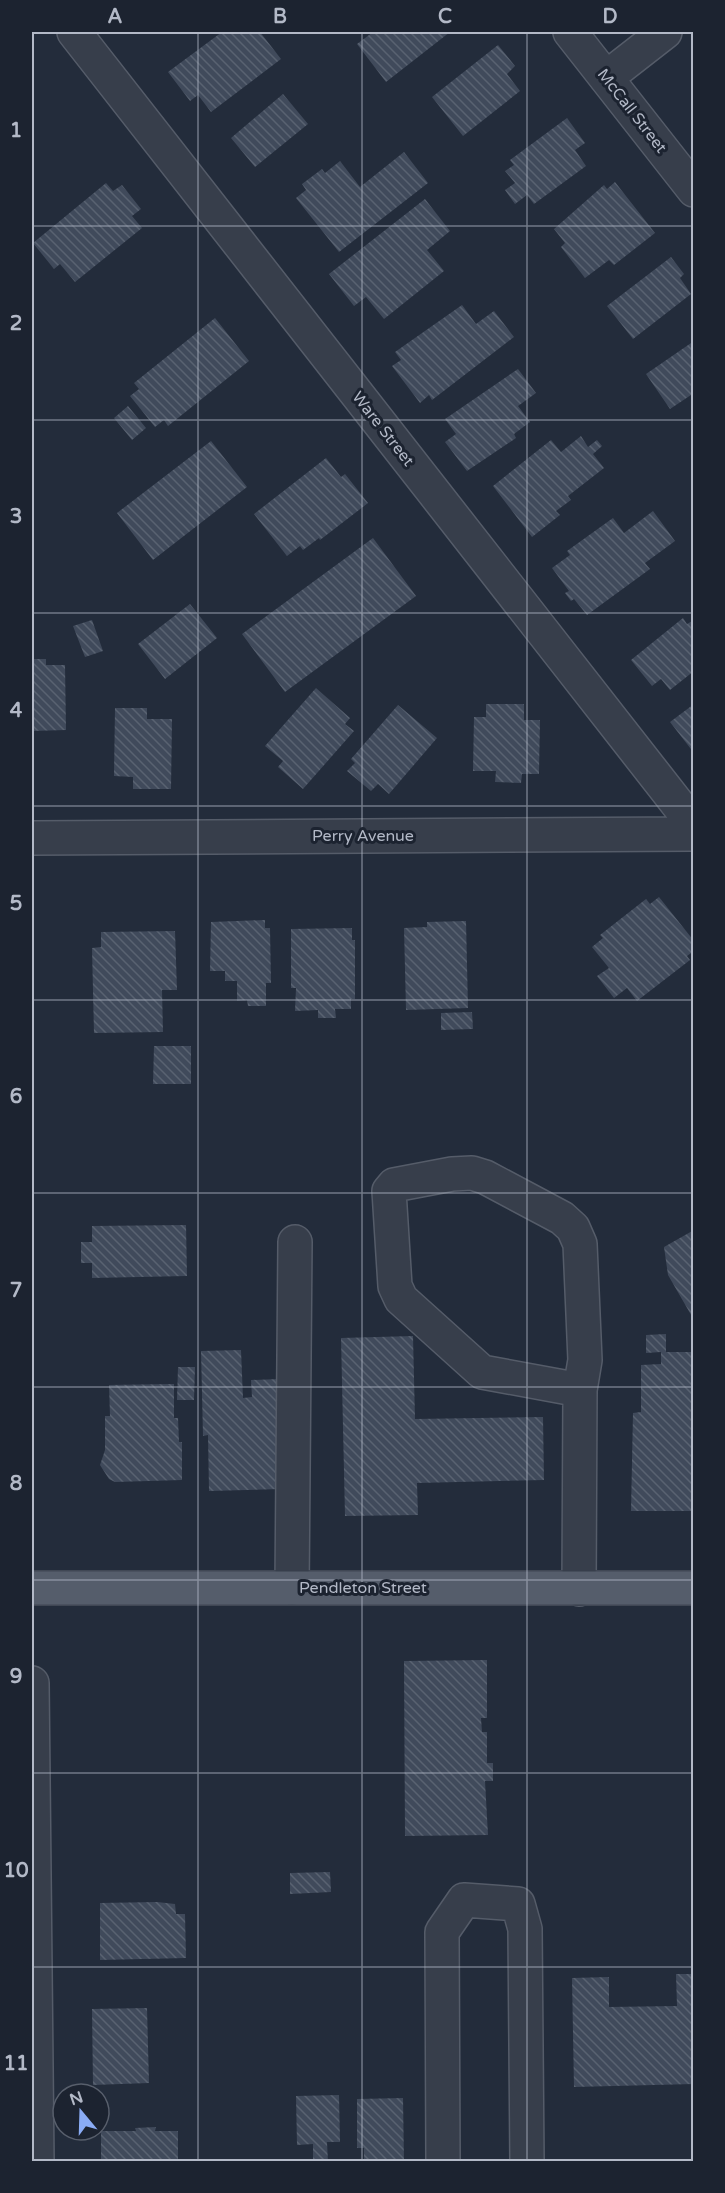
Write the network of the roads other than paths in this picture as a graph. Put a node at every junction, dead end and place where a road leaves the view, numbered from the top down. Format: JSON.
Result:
{"nodes":[{"id":1,"x":74,"y":32,"type":"edge"},
{"id":2,"x":570,"y":32,"type":"edge"},
{"id":3,"x":665,"y":32,"type":"edge"},
{"id":4,"x":606,"y":78,"type":"junction"},
{"id":5,"x":693,"y":190,"type":"edge"},
{"id":6,"x":693,"y":825,"type":"edge"},
{"id":7,"x":693,"y":834,"type":"edge"},
{"id":8,"x":32,"y":838,"type":"edge"},
{"id":9,"x":295,"y":1242,"type":"dead end"},
{"id":10,"x":580,"y":1390,"type":"junction"},
{"id":11,"x":32,"y":1588,"type":"edge"},
{"id":12,"x":292,"y":1588,"type":"junction"},
{"id":13,"x":579,"y":1588,"type":"junction"},
{"id":14,"x":693,"y":1588,"type":"edge"},
{"id":15,"x":32,"y":1683,"type":"edge"},
{"id":16,"x":38,"y":2162,"type":"edge"},
{"id":17,"x":443,"y":2162,"type":"edge"},
{"id":18,"x":527,"y":2162,"type":"edge"}],
"edges":[{"from":1,"to":6,"type":"street","name":"Ware Street"},
{"from":2,"to":4,"type":"street","name":"McCall Street"},
{"from":3,"to":4,"type":"street"},
{"from":4,"to":5,"type":"street","name":"McCall Street"},
{"from":7,"to":8,"type":"street","name":"Perry Avenue"},
{"from":9,"to":12,"type":"street"},
{"from":10,"to":10,"type":"street"},
{"from":10,"to":13,"type":"street"},
{"from":11,"to":12,"type":"main road","name":"Pendleton Street"},
{"from":12,"to":13,"type":"main road","name":"Pendleton Street"},
{"from":13,"to":14,"type":"main road","name":"Pendleton Street"},
{"from":15,"to":16,"type":"street"},
{"from":17,"to":18,"type":"street"}]}
